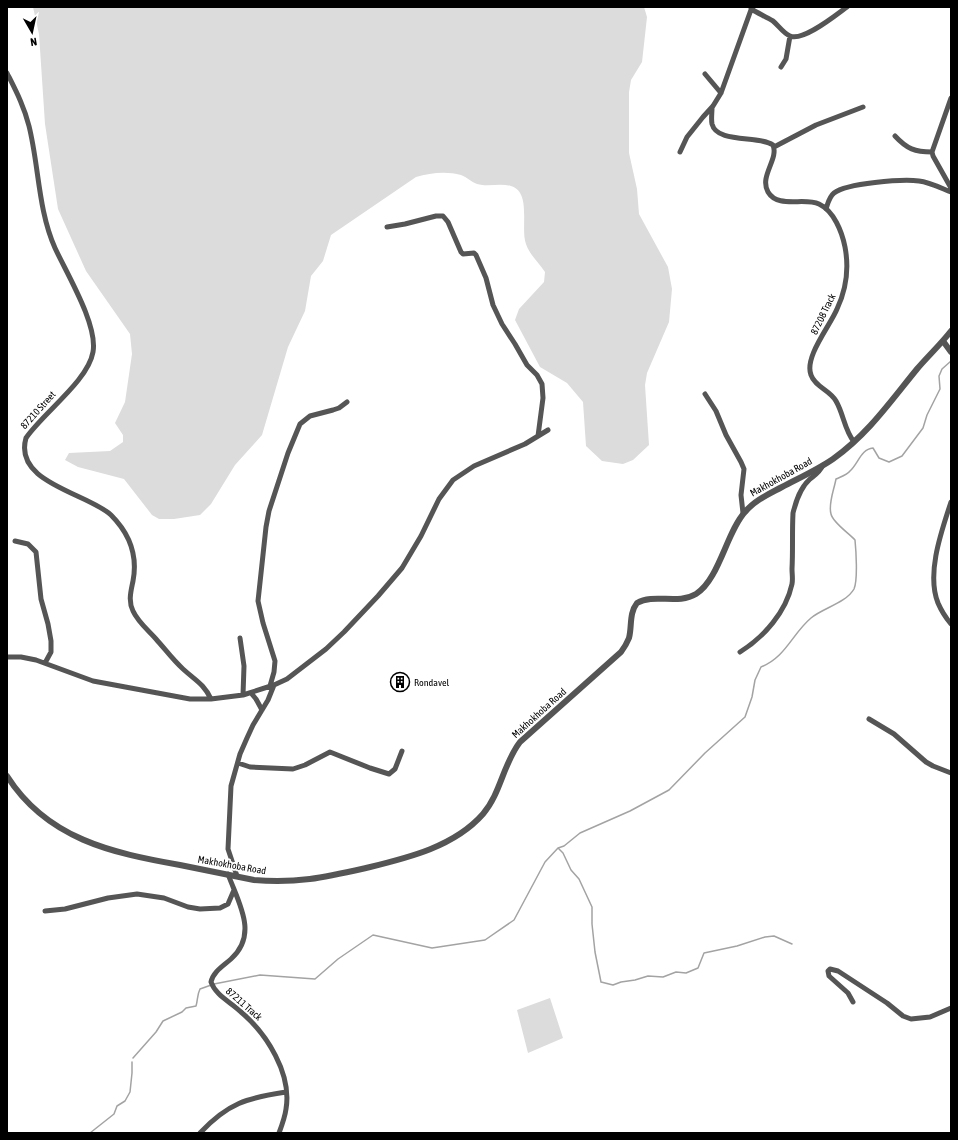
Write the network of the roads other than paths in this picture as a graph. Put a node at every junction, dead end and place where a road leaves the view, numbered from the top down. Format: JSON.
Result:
{"nodes":[{"id":1,"x":847,"y":7,"type":"edge"},
{"id":2,"x":752,"y":8,"type":"edge"},
{"id":3,"x":790,"y":36,"type":"junction"},
{"id":4,"x":781,"y":67,"type":"dead end"},
{"id":5,"x":7,"y":73,"type":"edge"},
{"id":6,"x":705,"y":74,"type":"dead end"},
{"id":7,"x":10,"y":84,"type":"edge"},
{"id":8,"x":721,"y":93,"type":"junction"},
{"id":9,"x":951,"y":98,"type":"edge"},
{"id":10,"x":863,"y":107,"type":"dead end"},
{"id":11,"x":712,"y":108,"type":"junction"},
{"id":12,"x":895,"y":136,"type":"dead end"},
{"id":13,"x":774,"y":147,"type":"junction"},
{"id":14,"x":680,"y":152,"type":"dead end"},
{"id":15,"x":932,"y":152,"type":"junction"},
{"id":16,"x":951,"y":188,"type":"edge"},
{"id":17,"x":951,"y":192,"type":"edge"},
{"id":18,"x":826,"y":209,"type":"junction"},
{"id":19,"x":387,"y":227,"type":"dead end"},
{"id":20,"x":951,"y":330,"type":"edge"},
{"id":21,"x":943,"y":341,"type":"junction"},
{"id":22,"x":951,"y":352,"type":"edge"},
{"id":23,"x":705,"y":394,"type":"dead end"},
{"id":24,"x":347,"y":402,"type":"dead end"},
{"id":25,"x":548,"y":430,"type":"dead end"},
{"id":26,"x":538,"y":436,"type":"junction"},
{"id":27,"x":854,"y":442,"type":"junction"},
{"id":28,"x":824,"y":464,"type":"junction"},
{"id":29,"x":951,"y":502,"type":"edge"},
{"id":30,"x":743,"y":513,"type":"junction"},
{"id":31,"x":15,"y":541,"type":"dead end"},
{"id":32,"x":951,"y":624,"type":"edge"},
{"id":33,"x":240,"y":638,"type":"dead end"},
{"id":34,"x":740,"y":652,"type":"dead end"},
{"id":35,"x":7,"y":657,"type":"edge"},
{"id":36,"x":45,"y":663,"type":"junction"},
{"id":37,"x":272,"y":686,"type":"junction"},
{"id":38,"x":251,"y":693,"type":"junction"},
{"id":39,"x":243,"y":695,"type":"junction"},
{"id":40,"x":211,"y":699,"type":"junction"},
{"id":41,"x":262,"y":710,"type":"junction"},
{"id":42,"x":869,"y":719,"type":"dead end"},
{"id":43,"x":402,"y":752,"type":"dead end"},
{"id":44,"x":238,"y":763,"type":"junction"},
{"id":45,"x":951,"y":773,"type":"edge"},
{"id":46,"x":7,"y":776,"type":"edge"},
{"id":47,"x":228,"y":874,"type":"junction"},
{"id":48,"x":237,"y":876,"type":"junction"},
{"id":49,"x":234,"y":890,"type":"junction"},
{"id":50,"x":45,"y":911,"type":"dead end"},
{"id":51,"x":853,"y":1002,"type":"dead end"},
{"id":52,"x":951,"y":1008,"type":"edge"},
{"id":53,"x":286,"y":1092,"type":"junction"},
{"id":54,"x":200,"y":1133,"type":"edge"},
{"id":55,"x":279,"y":1133,"type":"edge"}],
"edges":[{"from":1,"to":3,"type":"street"},
{"from":2,"to":3,"type":"street"},
{"from":2,"to":8,"type":"street"},
{"from":3,"to":4,"type":"street"},
{"from":5,"to":7,"type":"street","name":"87210 Street"},
{"from":6,"to":8,"type":"street"},
{"from":7,"to":40,"type":"street","name":"87210 Street"},
{"from":8,"to":11,"type":"street"},
{"from":9,"to":15,"type":"street"},
{"from":10,"to":13,"type":"street"},
{"from":11,"to":13,"type":"street"},
{"from":11,"to":14,"type":"street"},
{"from":12,"to":15,"type":"street"},
{"from":13,"to":18,"type":"street"},
{"from":15,"to":16,"type":"street"},
{"from":17,"to":18,"type":"street"},
{"from":18,"to":27,"type":"street","name":"87208 Track"},
{"from":19,"to":26,"type":"street"},
{"from":20,"to":21,"type":"street","name":"Makhokhoba Road"},
{"from":21,"to":22,"type":"street"},
{"from":21,"to":27,"type":"street","name":"Makhokhoba Road"},
{"from":23,"to":30,"type":"street"},
{"from":24,"to":37,"type":"street"},
{"from":25,"to":26,"type":"street"},
{"from":26,"to":37,"type":"street"},
{"from":27,"to":28,"type":"street","name":"Makhokhoba Road"},
{"from":28,"to":30,"type":"street","name":"Makhokhoba Road"},
{"from":28,"to":34,"type":"street"},
{"from":29,"to":32,"type":"street"},
{"from":30,"to":48,"type":"street","name":"Makhokhoba Road"},
{"from":31,"to":36,"type":"street"},
{"from":33,"to":39,"type":"street"},
{"from":35,"to":36,"type":"street"},
{"from":36,"to":40,"type":"street"},
{"from":37,"to":38,"type":"street"},
{"from":37,"to":41,"type":"street"},
{"from":38,"to":39,"type":"street"},
{"from":38,"to":41,"type":"street"},
{"from":39,"to":40,"type":"street"},
{"from":41,"to":44,"type":"street"},
{"from":42,"to":45,"type":"street"},
{"from":43,"to":44,"type":"street"},
{"from":44,"to":48,"type":"street"},
{"from":46,"to":47,"type":"street","name":"Makhokhoba Road"},
{"from":47,"to":48,"type":"street","name":"Makhokhoba Road"},
{"from":47,"to":49,"type":"street","name":"87211 Track"},
{"from":49,"to":50,"type":"street"},
{"from":49,"to":53,"type":"street","name":"87211 Track"},
{"from":51,"to":52,"type":"street"},
{"from":53,"to":54,"type":"street"},
{"from":53,"to":55,"type":"street","name":"87211 Track"}]}
